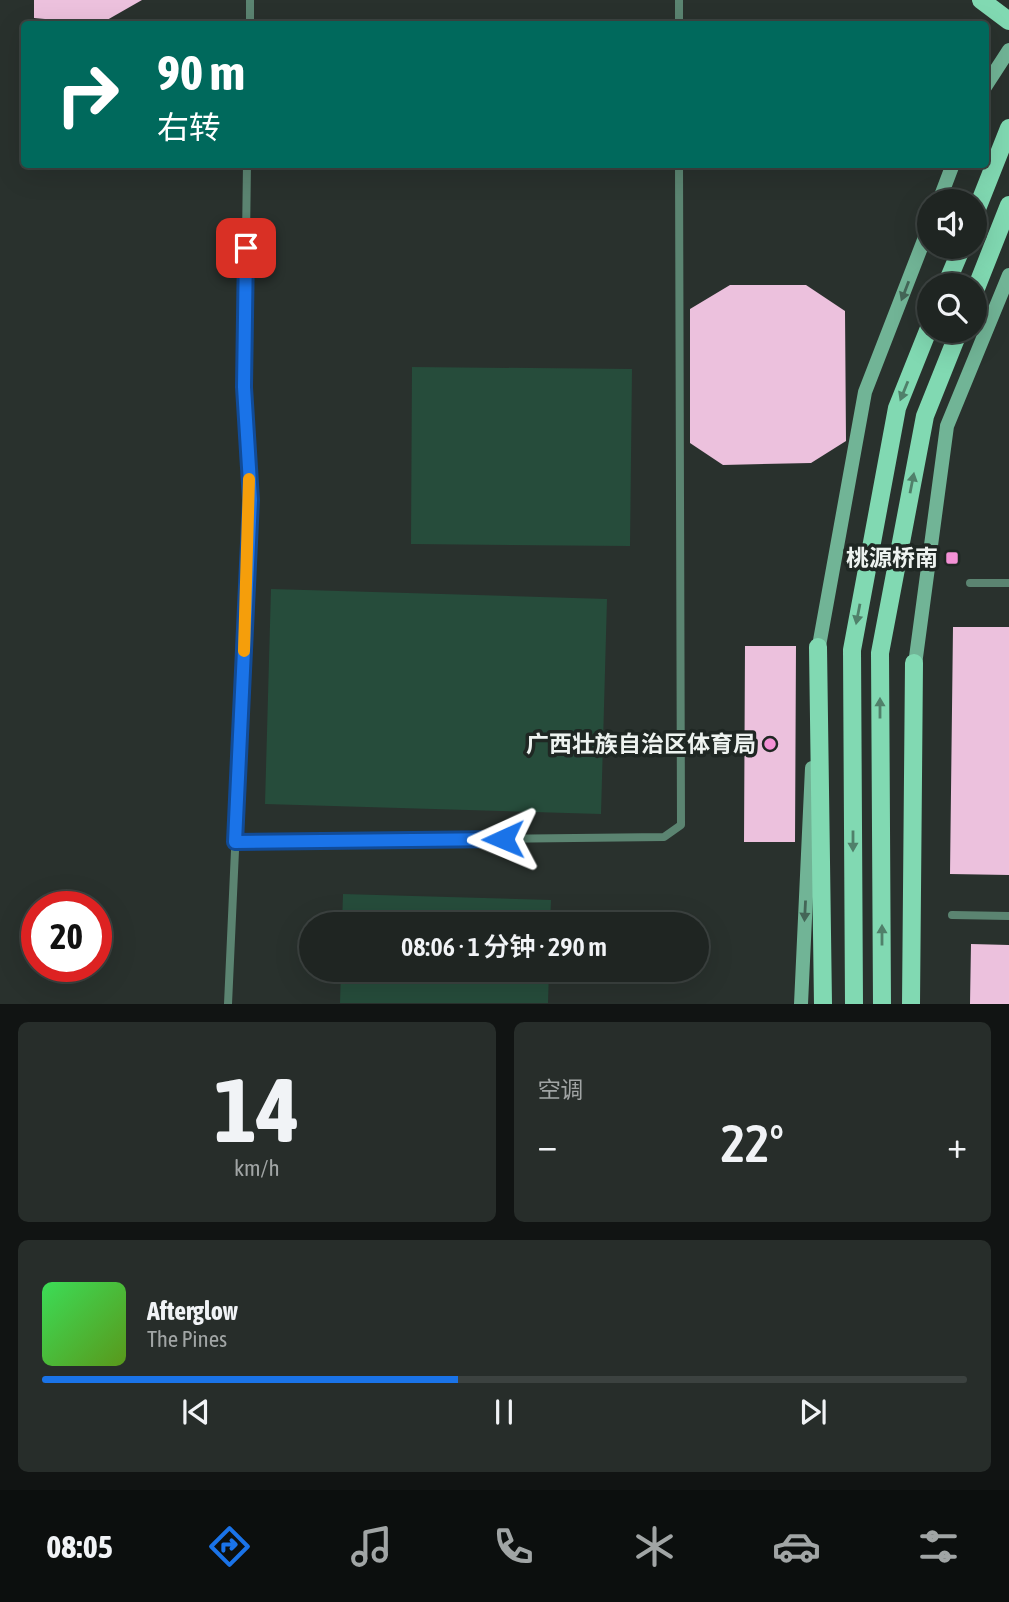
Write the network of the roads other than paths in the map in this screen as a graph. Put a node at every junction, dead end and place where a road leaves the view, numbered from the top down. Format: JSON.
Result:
{"nodes":[{"id":1,"x":250,"y":0,"type":"edge"},
{"id":2,"x":679,"y":0,"type":"edge"},
{"id":3,"x":981,"y":0,"type":"edge"},
{"id":4,"x":250,"y":21,"type":"edge"},
{"id":5,"x":679,"y":21,"type":"edge"},
{"id":6,"x":1009,"y":21,"type":"edge"},
{"id":7,"x":1009,"y":50,"type":"edge"},
{"id":8,"x":989,"y":81,"type":"edge"},
{"id":9,"x":1009,"y":128,"type":"edge"},
{"id":10,"x":247,"y":168,"type":"edge"},
{"id":11,"x":679,"y":168,"type":"edge"},
{"id":12,"x":951,"y":168,"type":"edge"},
{"id":13,"x":944,"y":189,"type":"edge"},
{"id":14,"x":985,"y":189,"type":"edge"},
{"id":15,"x":1009,"y":205,"type":"edge"},
{"id":16,"x":917,"y":258,"type":"edge"},
{"id":17,"x":982,"y":273,"type":"edge"},
{"id":18,"x":1009,"y":275,"type":"edge"},
{"id":19,"x":923,"y":343,"type":"edge"},
{"id":20,"x":954,"y":343,"type":"edge"},
{"id":21,"x":970,"y":583,"type":"dead end"},
{"id":22,"x":1009,"y":583,"type":"edge"},
{"id":23,"x":818,"y":647,"type":"junction"},
{"id":24,"x":914,"y":663,"type":"joint"},
{"id":25,"x":235,"y":842,"type":"junction"},
{"id":26,"x":952,"y":915,"type":"dead end"},
{"id":27,"x":1009,"y":916,"type":"edge"},
{"id":28,"x":228,"y":1003,"type":"edge"},
{"id":29,"x":801,"y":1003,"type":"edge"},
{"id":30,"x":823,"y":1003,"type":"edge"},
{"id":31,"x":854,"y":1003,"type":"edge"},
{"id":32,"x":882,"y":1003,"type":"edge"},
{"id":33,"x":914,"y":1003,"type":"edge"}],
"edges":[{"from":1,"to":4,"type":"lane"},
{"from":2,"to":5,"type":"lane"},
{"from":3,"to":6,"type":"main road"},
{"from":7,"to":8,"type":"main road"},
{"from":9,"to":14,"type":"main road"},
{"from":10,"to":25,"type":"lane"},
{"from":11,"to":25,"type":"lane"},
{"from":12,"to":13,"type":"main road"},
{"from":15,"to":17,"type":"main road"},
{"from":16,"to":23,"type":"main road","one_way":true},
{"from":18,"to":24,"type":"main road"},
{"from":19,"to":31,"type":"main road","one_way":true},
{"from":32,"to":20,"type":"main road","one_way":true},
{"from":21,"to":22,"type":"lane"},
{"from":23,"to":29,"type":"main road","one_way":true},
{"from":23,"to":30,"type":"main road"},
{"from":24,"to":33,"type":"main road"},
{"from":25,"to":28,"type":"lane"},
{"from":26,"to":27,"type":"lane"}]}
